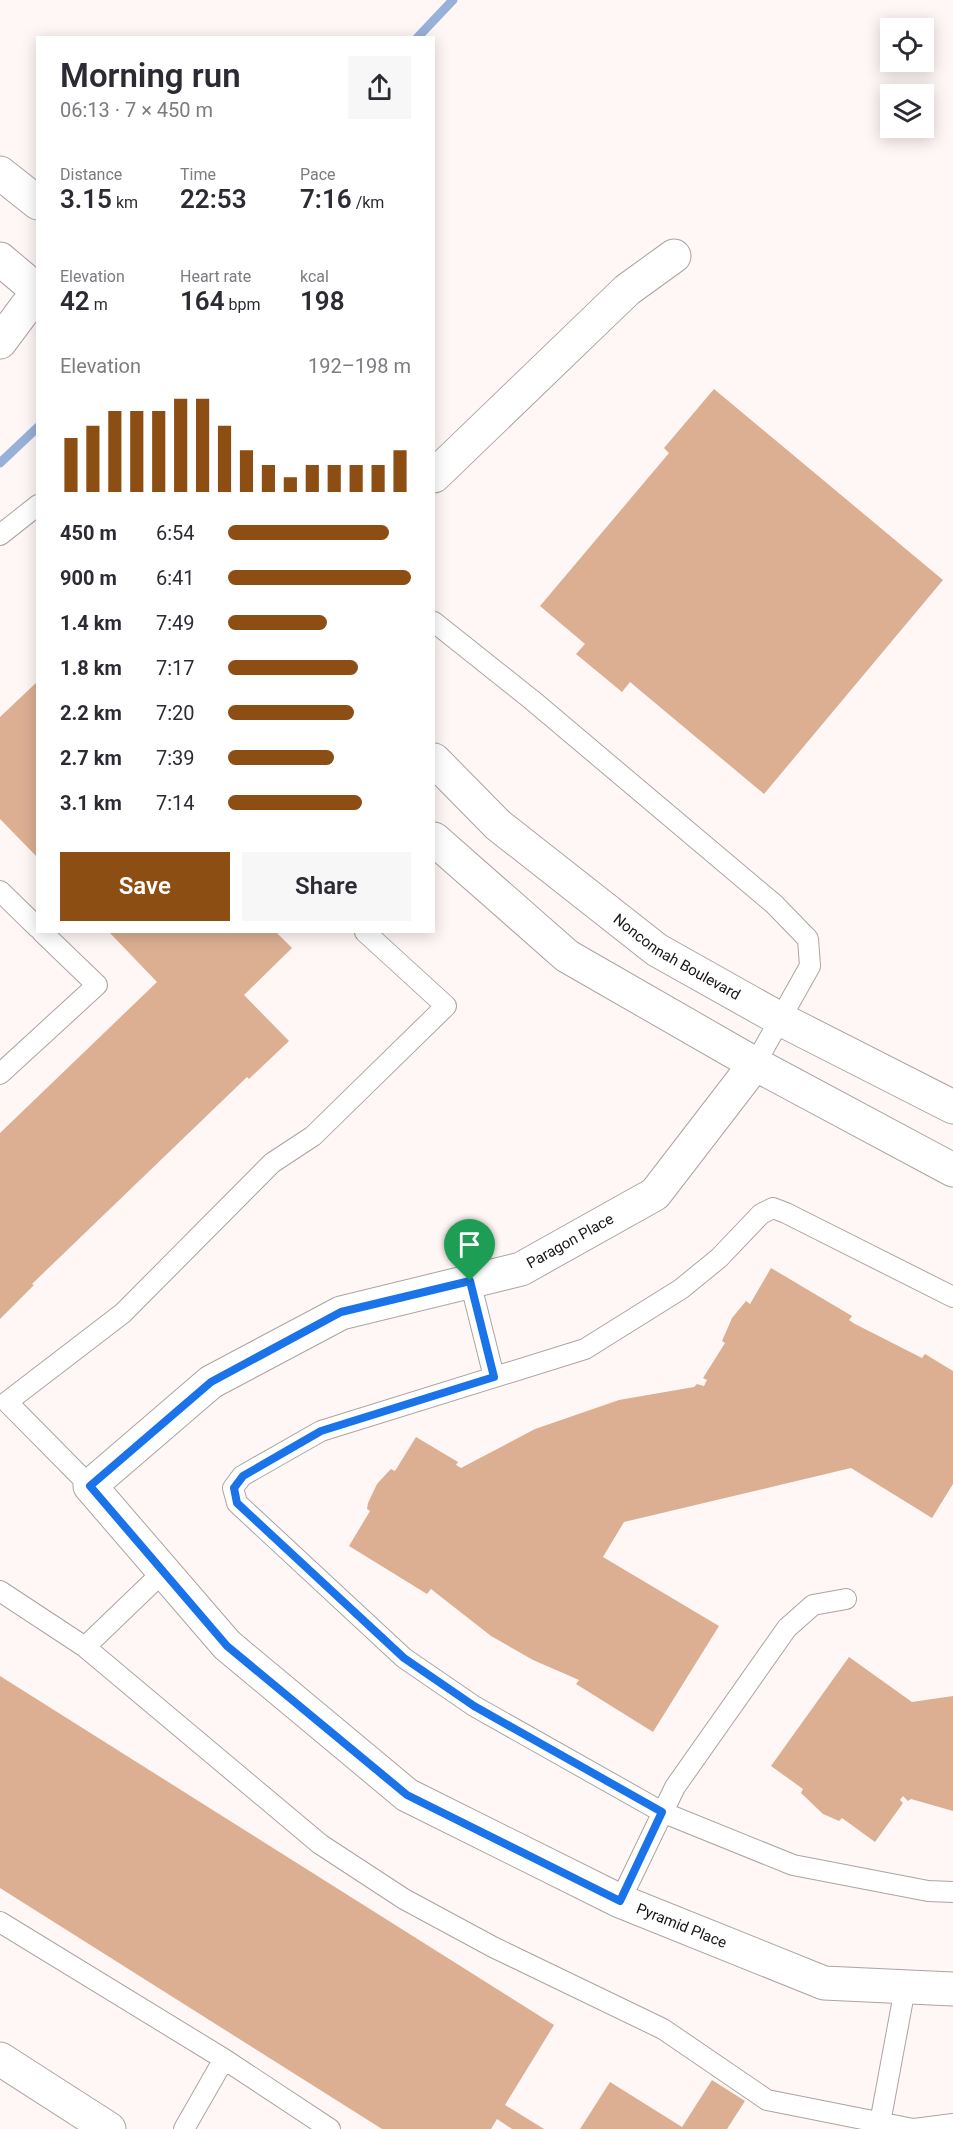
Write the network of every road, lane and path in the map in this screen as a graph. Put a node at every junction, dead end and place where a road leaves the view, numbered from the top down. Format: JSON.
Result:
{"nodes":[{"id":1,"x":0,"y":173,"type":"edge"},
{"id":2,"x":36,"y":201,"type":"edge"},
{"id":3,"x":674,"y":256,"type":"dead end"},
{"id":4,"x":0,"y":259,"type":"edge"},
{"id":5,"x":36,"y":289,"type":"edge"},
{"id":6,"x":36,"y":294,"type":"edge"},
{"id":7,"x":0,"y":342,"type":"edge"},
{"id":8,"x":435,"y":475,"type":"edge"},
{"id":9,"x":36,"y":507,"type":"edge"},
{"id":10,"x":0,"y":535,"type":"edge"},
{"id":11,"x":435,"y":622,"type":"edge"},
{"id":12,"x":435,"y":761,"type":"edge"},
{"id":13,"x":435,"y":840,"type":"edge"},
{"id":14,"x":0,"y":891,"type":"edge"},
{"id":15,"x":36,"y":926,"type":"edge"},
{"id":16,"x":43,"y":933,"type":"edge"},
{"id":17,"x":366,"y":933,"type":"edge"},
{"id":18,"x":780,"y":1019,"type":"junction"},
{"id":19,"x":755,"y":1064,"type":"junction"},
{"id":20,"x":0,"y":1074,"type":"edge"},
{"id":21,"x":953,"y":1107,"type":"edge"},
{"id":22,"x":953,"y":1170,"type":"edge"},
{"id":23,"x":470,"y":1281,"type":"junction"},
{"id":24,"x":953,"y":1297,"type":"edge"},
{"id":25,"x":494,"y":1377,"type":"junction"},
{"id":26,"x":90,"y":1486,"type":"junction"},
{"id":27,"x":163,"y":1572,"type":"junction"},
{"id":28,"x":0,"y":1591,"type":"edge"},
{"id":29,"x":846,"y":1599,"type":"dead end"},
{"id":30,"x":84,"y":1647,"type":"junction"},
{"id":31,"x":662,"y":1812,"type":"junction"},
{"id":32,"x":953,"y":1892,"type":"edge"},
{"id":33,"x":620,"y":1901,"type":"junction"},
{"id":34,"x":0,"y":1922,"type":"edge"},
{"id":35,"x":905,"y":1988,"type":"junction"},
{"id":36,"x":953,"y":1989,"type":"edge"},
{"id":37,"x":0,"y":2059,"type":"edge"},
{"id":38,"x":224,"y":2059,"type":"junction"},
{"id":39,"x":880,"y":2123,"type":"junction"},
{"id":40,"x":953,"y":2124,"type":"edge"},
{"id":41,"x":109,"y":2129,"type":"edge"},
{"id":42,"x":184,"y":2129,"type":"edge"},
{"id":43,"x":330,"y":2129,"type":"edge"},
{"id":44,"x":914,"y":2129,"type":"edge"}],
"edges":[{"from":1,"to":2,"type":"street"},
{"from":3,"to":8,"type":"street"},
{"from":4,"to":5,"type":"street"},
{"from":6,"to":7,"type":"street"},
{"from":9,"to":10,"type":"lane"},
{"from":11,"to":18,"type":"lane"},
{"from":12,"to":18,"type":"street","name":"Nonconnah Boulevard"},
{"from":13,"to":19,"type":"street"},
{"from":14,"to":15,"type":"lane"},
{"from":16,"to":20,"type":"lane"},
{"from":17,"to":26,"type":"lane"},
{"from":18,"to":19,"type":"lane"},
{"from":18,"to":21,"type":"street","name":"Nonconnah Boulevard"},
{"from":19,"to":22,"type":"street"},
{"from":19,"to":23,"type":"street","name":"Paragon Place"},
{"from":23,"to":25,"type":"lane"},
{"from":23,"to":26,"type":"street","name":"Paragon Place"},
{"from":24,"to":25,"type":"lane"},
{"from":25,"to":31,"type":"lane"},
{"from":26,"to":27,"type":"street","name":"Pyramid Place"},
{"from":27,"to":30,"type":"lane"},
{"from":27,"to":33,"type":"street","name":"Pyramid Place"},
{"from":28,"to":30,"type":"lane"},
{"from":29,"to":31,"type":"lane"},
{"from":30,"to":39,"type":"lane"},
{"from":31,"to":32,"type":"lane"},
{"from":31,"to":33,"type":"lane"},
{"from":33,"to":35,"type":"street","name":"Pyramid Place"},
{"from":34,"to":38,"type":"lane"},
{"from":35,"to":36,"type":"street","name":"Pyramid Place"},
{"from":35,"to":39,"type":"lane"},
{"from":37,"to":41,"type":"street"},
{"from":38,"to":42,"type":"lane"},
{"from":38,"to":43,"type":"lane"},
{"from":39,"to":44,"type":"lane"},
{"from":40,"to":44,"type":"lane"}]}
